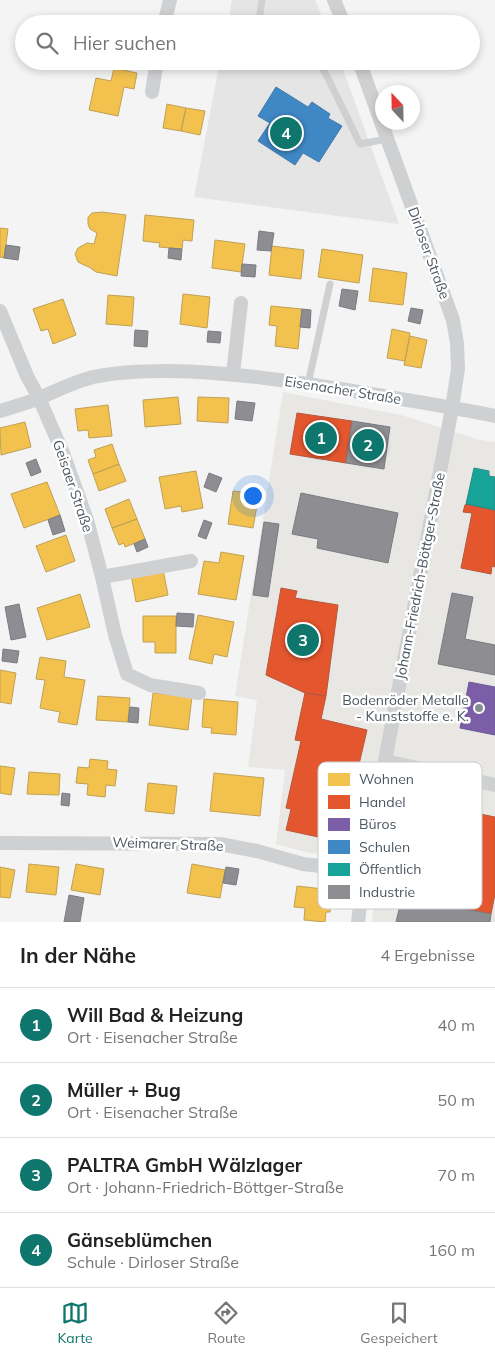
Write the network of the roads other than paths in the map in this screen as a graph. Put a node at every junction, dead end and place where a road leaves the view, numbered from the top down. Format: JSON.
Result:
{"nodes":[{"id":1,"x":170,"y":0,"type":"edge"},
{"id":2,"x":262,"y":0,"type":"edge"},
{"id":3,"x":334,"y":0,"type":"edge"},
{"id":4,"x":166,"y":15,"type":"edge"},
{"id":5,"x":260,"y":15,"type":"edge"},
{"id":6,"x":340,"y":15,"type":"edge"},
{"id":7,"x":156,"y":70,"type":"edge"},
{"id":8,"x":323,"y":70,"type":"edge"},
{"id":9,"x":362,"y":70,"type":"edge"},
{"id":10,"x":152,"y":92,"type":"dead end"},
{"id":11,"x":387,"y":138,"type":"junction"},
{"id":12,"x":330,"y":284,"type":"dead end"},
{"id":13,"x":241,"y":304,"type":"dead end"},
{"id":14,"x":0,"y":311,"type":"edge"},
{"id":15,"x":233,"y":374,"type":"junction"},
{"id":16,"x":308,"y":384,"type":"junction"},
{"id":17,"x":40,"y":398,"type":"junction"},
{"id":18,"x":452,"y":408,"type":"junction"},
{"id":19,"x":0,"y":411,"type":"edge"},
{"id":20,"x":495,"y":416,"type":"edge"},
{"id":21,"x":191,"y":561,"type":"dead end"},
{"id":22,"x":102,"y":577,"type":"junction"},
{"id":23,"x":199,"y":693,"type":"dead end"},
{"id":24,"x":385,"y":761,"type":"joint"},
{"id":25,"x":390,"y":762,"type":"edge"},
{"id":26,"x":482,"y":782,"type":"edge"},
{"id":27,"x":495,"y":785,"type":"edge"},
{"id":28,"x":0,"y":843,"type":"edge"},
{"id":29,"x":318,"y":866,"type":"edge"},
{"id":30,"x":360,"y":909,"type":"edge"},
{"id":31,"x":358,"y":922,"type":"edge"}],
"edges":[{"from":1,"to":4,"type":"street"},
{"from":2,"to":5,"type":"lane"},
{"from":3,"to":6,"type":"street"},
{"from":7,"to":10,"type":"street"},
{"from":8,"to":11,"type":"lane"},
{"from":9,"to":11,"type":"street","name":"Dirloser Straße"},
{"from":11,"to":18,"type":"street","name":"Dirloser Straße"},
{"from":12,"to":16,"type":"lane"},
{"from":13,"to":15,"type":"street"},
{"from":14,"to":17,"type":"street"},
{"from":15,"to":16,"type":"street","name":"Eisenacher Straße"},
{"from":15,"to":17,"type":"street","name":"Eisenacher Straße"},
{"from":16,"to":18,"type":"street","name":"Eisenacher Straße"},
{"from":17,"to":19,"type":"street","name":"Eisenacher Straße"},
{"from":17,"to":22,"type":"street","name":"Geisaer Straße"},
{"from":18,"to":20,"type":"street"},
{"from":18,"to":24,"type":"street","name":"Johann-Friedrich-Böttger-Straße"},
{"from":21,"to":22,"type":"street"},
{"from":22,"to":23,"type":"street","name":"Geisaer Straße"},
{"from":24,"to":25,"type":"street"},
{"from":26,"to":27,"type":"street"},
{"from":28,"to":29,"type":"street","name":"Weimarer Straße"},
{"from":30,"to":31,"type":"street","name":"Johann-Friedrich-Böttger-Straße"}]}
